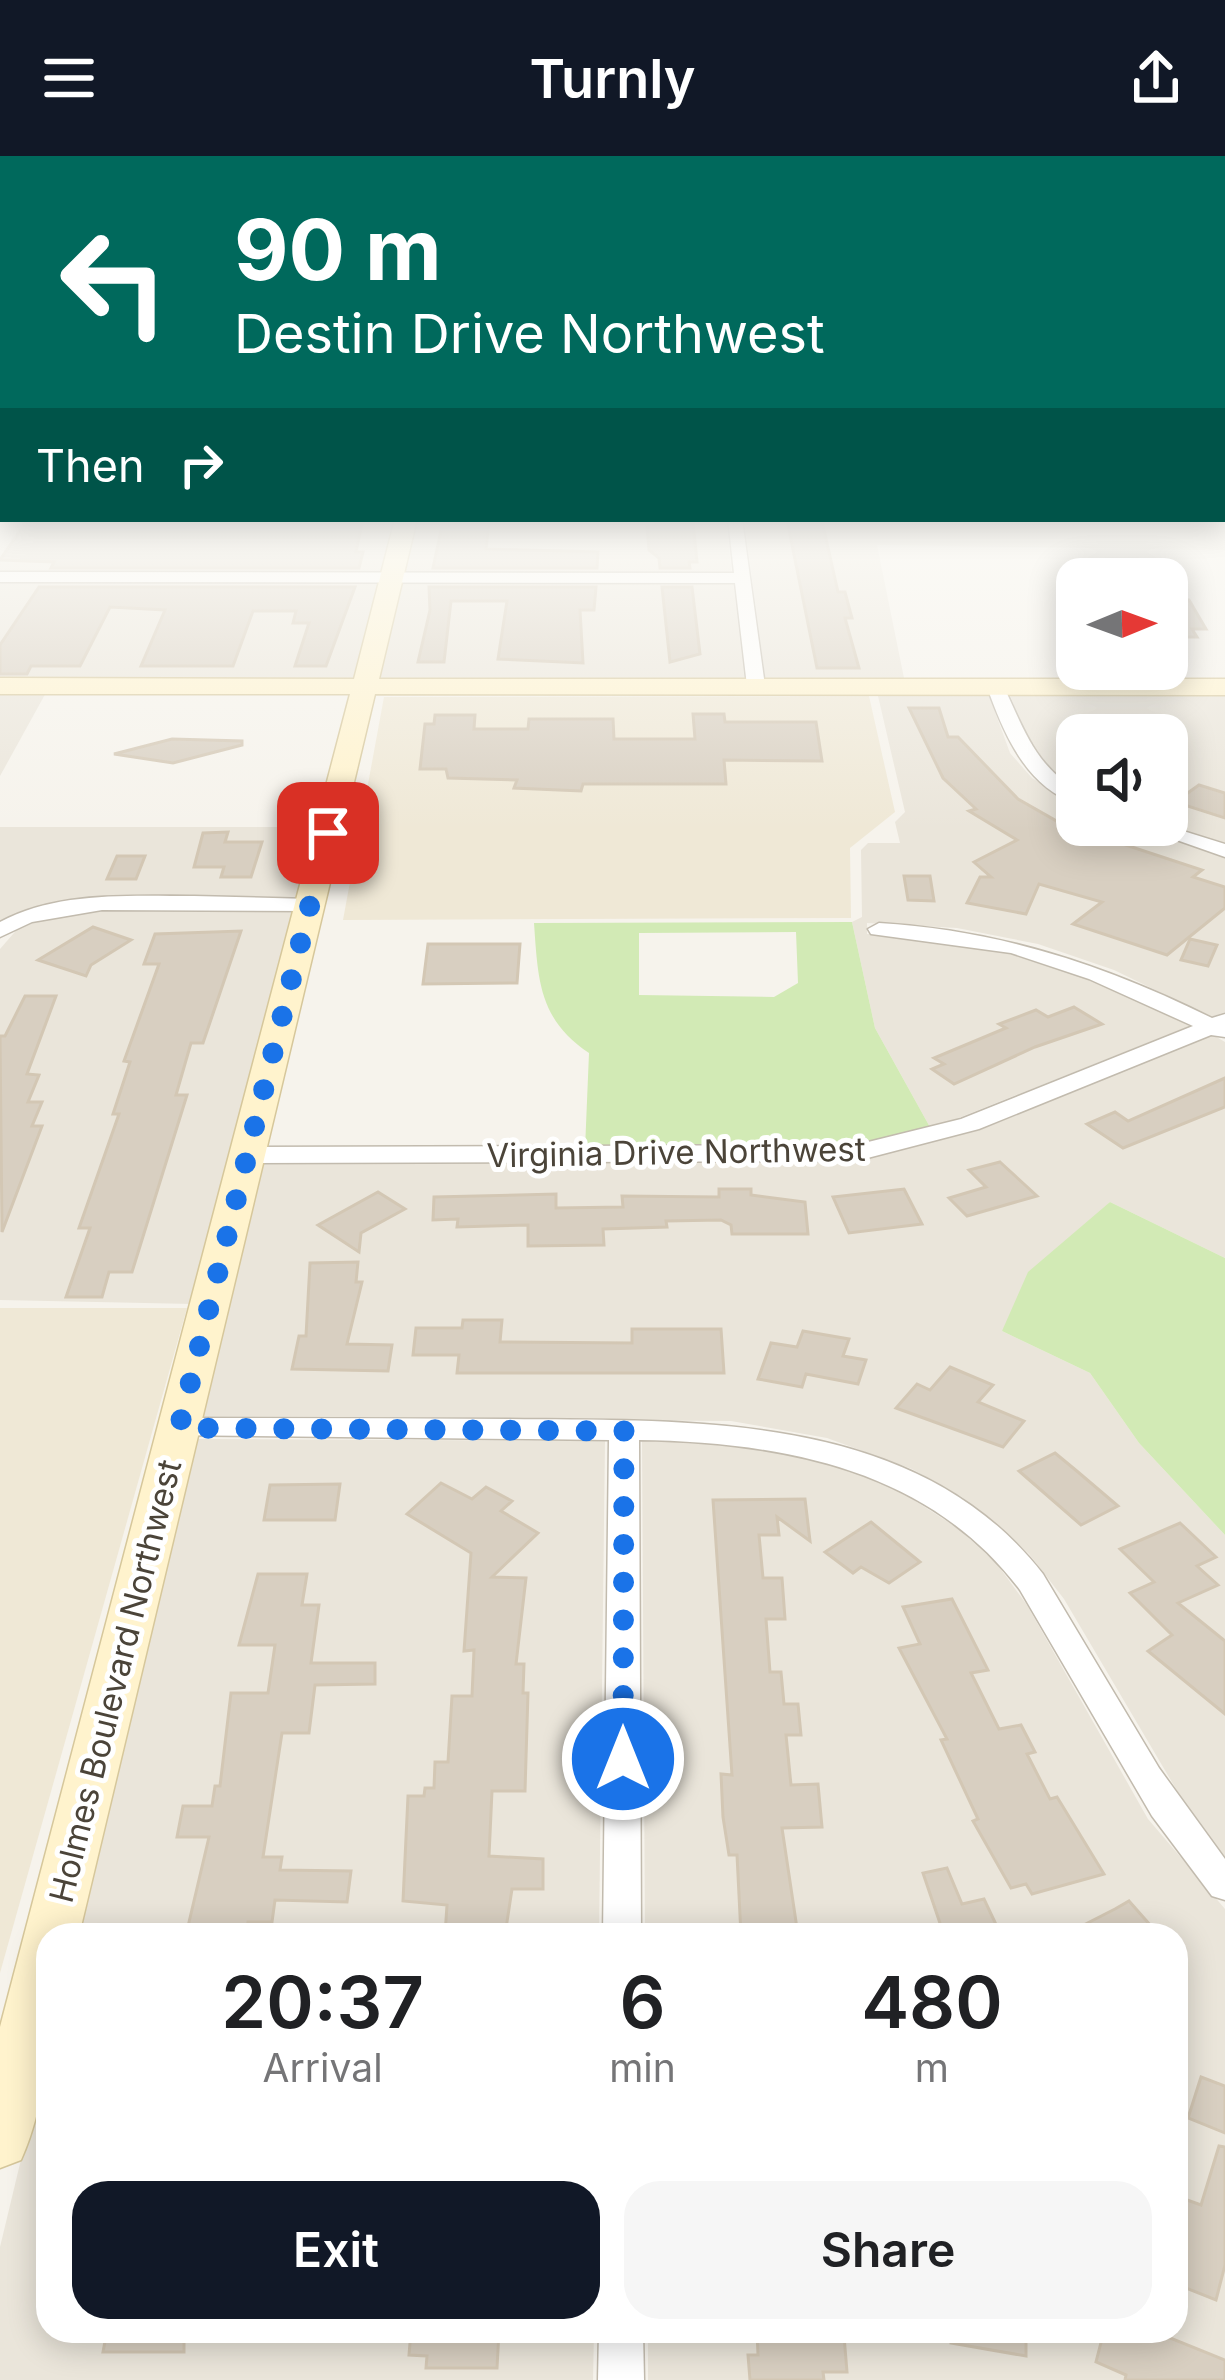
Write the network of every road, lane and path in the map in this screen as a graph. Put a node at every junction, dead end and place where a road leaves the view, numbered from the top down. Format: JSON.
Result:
{"nodes":[{"id":1,"x":380,"y":623,"type":"edge"},
{"id":2,"x":748,"y":623,"type":"edge"},
{"id":3,"x":0,"y":686,"type":"edge"},
{"id":4,"x":364,"y":686,"type":"junction"},
{"id":5,"x":756,"y":686,"type":"junction"},
{"id":6,"x":996,"y":687,"type":"junction"},
{"id":7,"x":1225,"y":687,"type":"edge"},
{"id":8,"x":1056,"y":785,"type":"edge"},
{"id":9,"x":1188,"y":839,"type":"edge"},
{"id":10,"x":1225,"y":850,"type":"edge"},
{"id":11,"x":310,"y":905,"type":"junction"},
{"id":12,"x":879,"y":928,"type":"dead end"},
{"id":13,"x":0,"y":931,"type":"edge"},
{"id":14,"x":1220,"y":1027,"type":"edge"},
{"id":15,"x":248,"y":1155,"type":"junction"},
{"id":16,"x":179,"y":1428,"type":"junction"},
{"id":17,"x":624,"y":1431,"type":"junction"},
{"id":18,"x":1225,"y":1885,"type":"edge"},
{"id":19,"x":55,"y":1923,"type":"edge"},
{"id":20,"x":622,"y":1923,"type":"edge"},
{"id":21,"x":36,"y":1997,"type":"edge"},
{"id":22,"x":0,"y":2141,"type":"edge"},
{"id":23,"x":621,"y":2343,"type":"edge"},
{"id":24,"x":621,"y":2380,"type":"edge"}],
"edges":[{"from":1,"to":4,"type":"street","name":"Holmes Boulevard Northwest"},
{"from":2,"to":5,"type":"street"},
{"from":3,"to":4,"type":"street"},
{"from":4,"to":5,"type":"street"},
{"from":4,"to":11,"type":"street","name":"Holmes Boulevard Northwest"},
{"from":5,"to":6,"type":"street"},
{"from":6,"to":7,"type":"street"},
{"from":6,"to":8,"type":"street"},
{"from":9,"to":10,"type":"street"},
{"from":11,"to":13,"type":"street"},
{"from":11,"to":15,"type":"street","name":"Holmes Boulevard Northwest"},
{"from":12,"to":14,"type":"street"},
{"from":14,"to":15,"type":"street","name":"Virginia Drive Northwest"},
{"from":15,"to":16,"type":"street","name":"Holmes Boulevard Northwest"},
{"from":16,"to":17,"type":"street"},
{"from":16,"to":19,"type":"street","name":"Holmes Boulevard Northwest"},
{"from":17,"to":18,"type":"street"},
{"from":17,"to":20,"type":"street"},
{"from":21,"to":22,"type":"street","name":"Holmes Boulevard Northwest"},
{"from":23,"to":24,"type":"street"}]}
